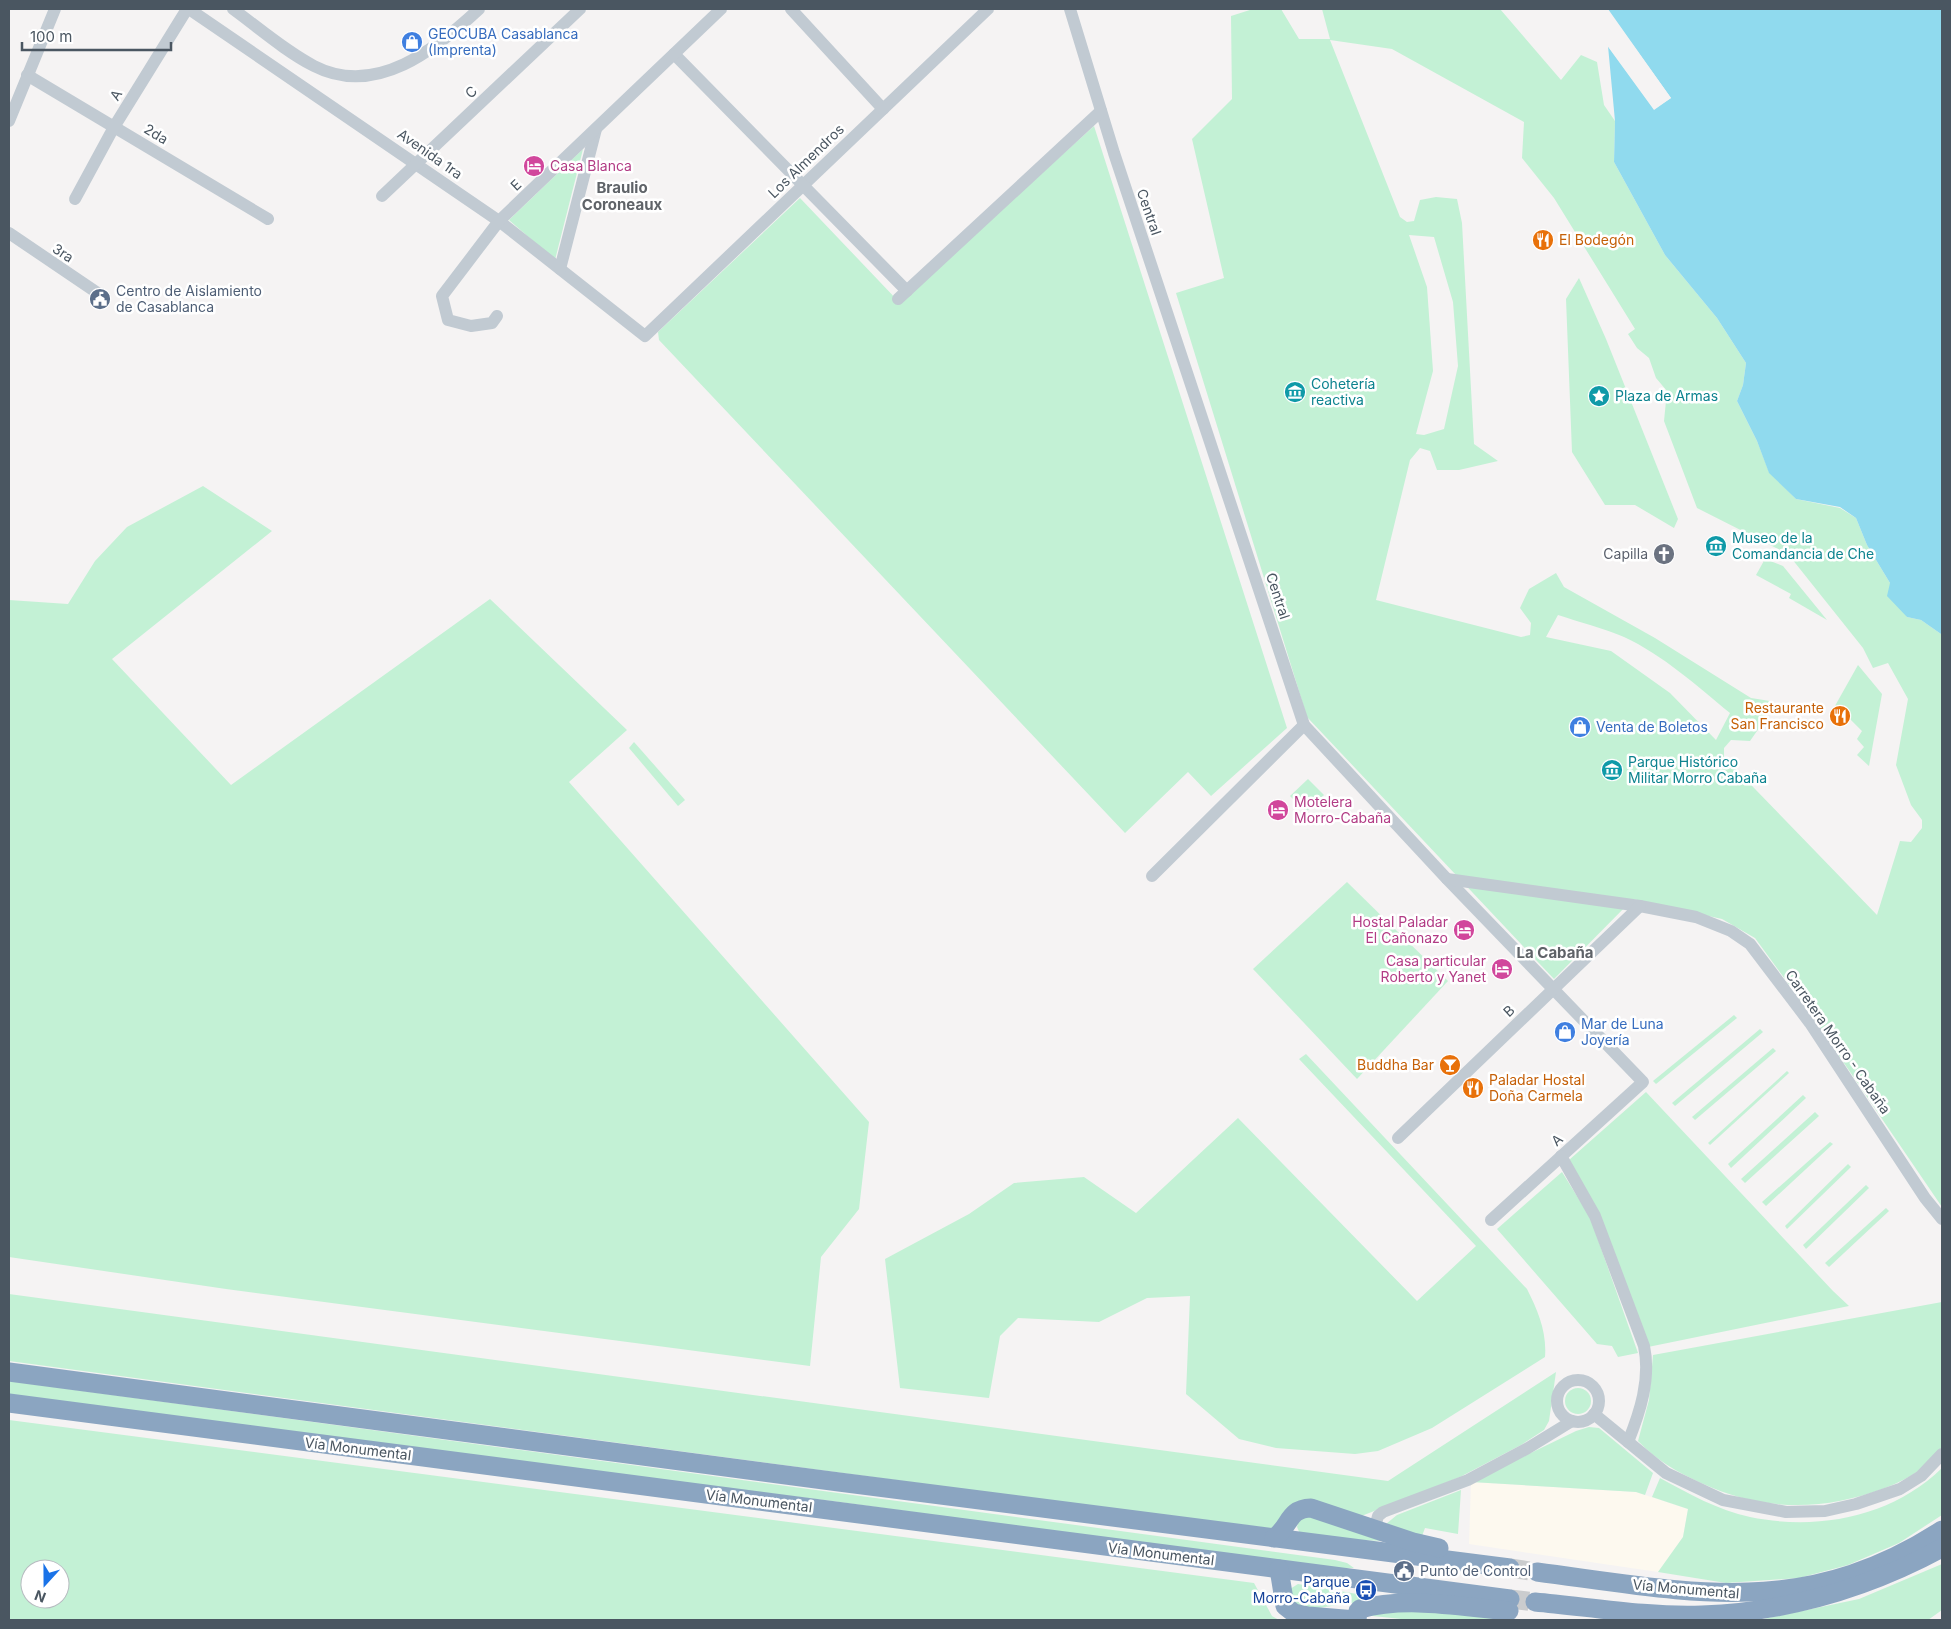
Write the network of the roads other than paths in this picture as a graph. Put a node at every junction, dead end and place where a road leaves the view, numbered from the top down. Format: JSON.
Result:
{"nodes":[{"id":1,"x":55,"y":9,"type":"edge"},
{"id":2,"x":188,"y":9,"type":"edge"},
{"id":3,"x":233,"y":9,"type":"edge"},
{"id":4,"x":479,"y":9,"type":"edge"},
{"id":5,"x":580,"y":9,"type":"edge"},
{"id":6,"x":721,"y":9,"type":"edge"},
{"id":7,"x":791,"y":9,"type":"edge"},
{"id":8,"x":988,"y":9,"type":"edge"},
{"id":9,"x":1070,"y":9,"type":"edge"},
{"id":10,"x":674,"y":54,"type":"junction"},
{"id":11,"x":316,"y":67,"type":"junction"},
{"id":12,"x":27,"y":75,"type":"junction"},
{"id":13,"x":301,"y":84,"type":"junction"},
{"id":14,"x":882,"y":109,"type":"junction"},
{"id":15,"x":1101,"y":111,"type":"junction"},
{"id":16,"x":9,"y":121,"type":"edge"},
{"id":17,"x":114,"y":127,"type":"junction"},
{"id":18,"x":596,"y":129,"type":"junction"},
{"id":19,"x":417,"y":163,"type":"junction"},
{"id":20,"x":802,"y":185,"type":"junction"},
{"id":21,"x":382,"y":196,"type":"dead end"},
{"id":22,"x":75,"y":199,"type":"dead end"},
{"id":23,"x":268,"y":219,"type":"dead end"},
{"id":24,"x":499,"y":221,"type":"junction"},
{"id":25,"x":9,"y":233,"type":"edge"},
{"id":26,"x":560,"y":269,"type":"junction"},
{"id":27,"x":102,"y":296,"type":"dead end"},
{"id":28,"x":498,"y":316,"type":"dead end"},
{"id":29,"x":645,"y":336,"type":"joint"},
{"id":30,"x":1304,"y":725,"type":"junction"},
{"id":31,"x":1152,"y":876,"type":"dead end"},
{"id":32,"x":1447,"y":879,"type":"junction"},
{"id":33,"x":1640,"y":906,"type":"junction"},
{"id":34,"x":1554,"y":989,"type":"junction"},
{"id":35,"x":1643,"y":1082,"type":"joint"},
{"id":36,"x":1402,"y":1134,"type":"dead end"},
{"id":37,"x":1561,"y":1156,"type":"junction"},
{"id":38,"x":1942,"y":1218,"type":"edge"},
{"id":39,"x":1491,"y":1220,"type":"dead end"},
{"id":40,"x":9,"y":1372,"type":"edge"},
{"id":41,"x":9,"y":1403,"type":"edge"},
{"id":42,"x":1594,"y":1414,"type":"junction"},
{"id":43,"x":1572,"y":1421,"type":"junction"},
{"id":44,"x":1628,"y":1442,"type":"junction"},
{"id":45,"x":1942,"y":1454,"type":"edge"},
{"id":46,"x":1375,"y":1527,"type":"junction"},
{"id":47,"x":1942,"y":1530,"type":"edge"},
{"id":48,"x":1274,"y":1538,"type":"junction"},
{"id":49,"x":1309,"y":1542,"type":"junction"},
{"id":50,"x":1441,"y":1548,"type":"junction"},
{"id":51,"x":1942,"y":1548,"type":"edge"},
{"id":52,"x":1374,"y":1551,"type":"junction"},
{"id":53,"x":1537,"y":1567,"type":"tunnel mouth"},
{"id":54,"x":1279,"y":1569,"type":"junction"},
{"id":55,"x":1335,"y":1576,"type":"junction"},
{"id":56,"x":1534,"y":1608,"type":"tunnel mouth"},
{"id":57,"x":1357,"y":1620,"type":"edge"}],
"edges":[{"from":1,"to":12,"type":"street"},
{"from":2,"to":13,"type":"street","name":"Avenida 1ra"},
{"from":2,"to":17,"type":"street","name":"A"},
{"from":3,"to":11,"type":"street"},
{"from":4,"to":11,"type":"street"},
{"from":5,"to":19,"type":"street","name":"C"},
{"from":6,"to":10,"type":"street","name":"E"},
{"from":7,"to":14,"type":"street"},
{"from":8,"to":14,"type":"street","name":"Los Almendros"},
{"from":9,"to":15,"type":"street","name":"Central"},
{"from":10,"to":18,"type":"street","name":"E"},
{"from":10,"to":20,"type":"street"},
{"from":11,"to":13,"type":"street"},
{"from":12,"to":16,"type":"street"},
{"from":12,"to":17,"type":"street","name":"2da"},
{"from":13,"to":19,"type":"street","name":"Avenida 1ra"},
{"from":14,"to":20,"type":"street","name":"Los Almendros"},
{"from":15,"to":20,"type":"street"},
{"from":15,"to":30,"type":"street","name":"Central"},
{"from":17,"to":22,"type":"street","name":"A"},
{"from":17,"to":23,"type":"street","name":"2da"},
{"from":18,"to":24,"type":"street","name":"E"},
{"from":18,"to":26,"type":"street"},
{"from":19,"to":21,"type":"street","name":"C"},
{"from":19,"to":24,"type":"street","name":"Avenida 1ra"},
{"from":20,"to":29,"type":"street","name":"Los Almendros"},
{"from":24,"to":26,"type":"street","name":"Avenida 1ra"},
{"from":24,"to":28,"type":"street","name":"E"},
{"from":25,"to":27,"type":"street","name":"3ra"},
{"from":26,"to":29,"type":"street","name":"Avenida 1ra"},
{"from":30,"to":31,"type":"street"},
{"from":30,"to":32,"type":"street","name":"Central"},
{"from":32,"to":33,"type":"street","name":"Carretera Morro - Cabaña"},
{"from":32,"to":34,"type":"street","name":"Central"},
{"from":33,"to":34,"type":"street","name":"B"},
{"from":33,"to":38,"type":"street","name":"Carretera Morro - Cabaña"},
{"from":34,"to":35,"type":"street","name":"Central"},
{"from":34,"to":36,"type":"street","name":"B"},
{"from":35,"to":37,"type":"street","name":"A"},
{"from":37,"to":39,"type":"street","name":"A"},
{"from":37,"to":44,"type":"street"},
{"from":40,"to":48,"type":"highway","name":"Vía Monumental"},
{"from":41,"to":54,"type":"highway","name":"Vía Monumental"},
{"from":42,"to":43,"type":"street"},
{"from":42,"to":43,"type":"street"},
{"from":42,"to":44,"type":"street"},
{"from":43,"to":46,"type":"street"},
{"from":44,"to":45,"type":"street"},
{"from":46,"to":48,"type":"highway"},
{"from":46,"to":50,"type":"highway"},
{"from":47,"to":53,"type":"highway","name":"Vía Monumental"},
{"from":48,"to":49,"type":"highway","name":"Vía Monumental"},
{"from":49,"to":52,"type":"highway","name":"Vía Monumental"},
{"from":49,"to":55,"type":"highway"},
{"from":50,"to":52,"type":"highway"},
{"from":50,"to":52,"type":"highway","name":"Vía Monumental"},
{"from":51,"to":56,"type":"highway","name":"Vía Monumental"},
{"from":54,"to":55,"type":"highway","name":"Vía Monumental"},
{"from":54,"to":57,"type":"highway"},
{"from":55,"to":57,"type":"highway","name":"Vía Monumental"}]}
